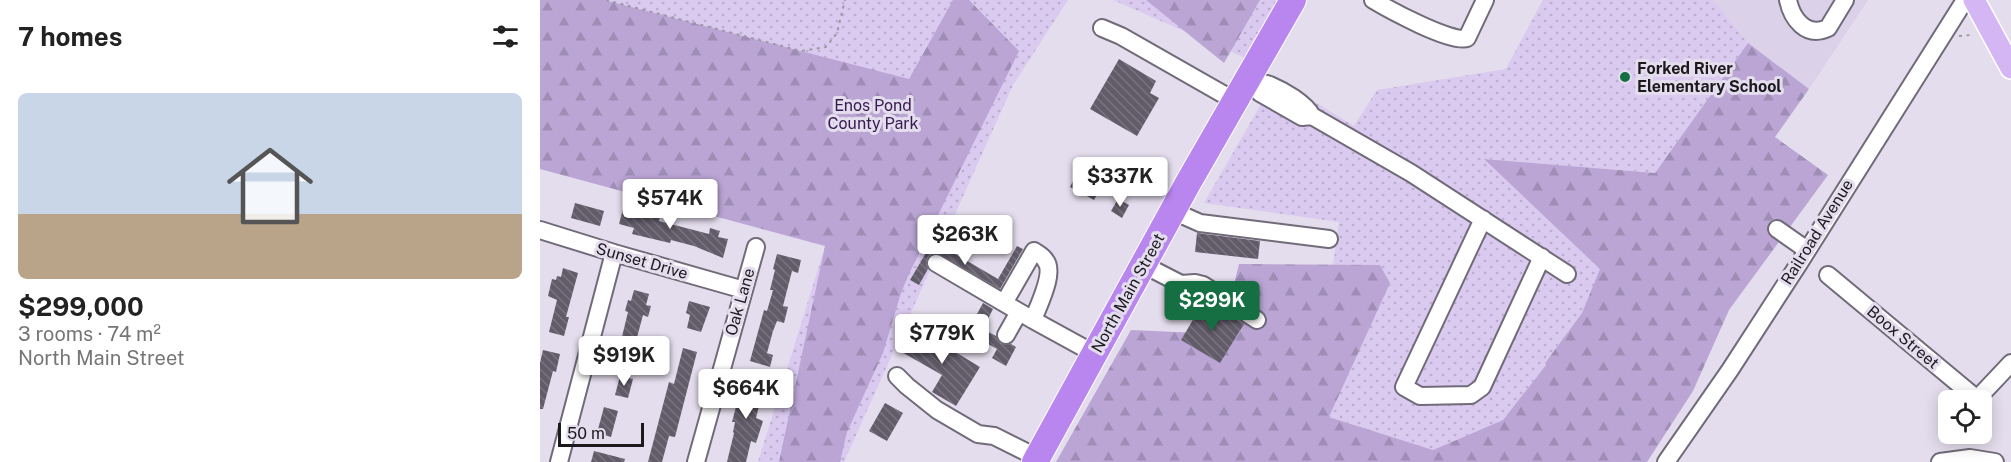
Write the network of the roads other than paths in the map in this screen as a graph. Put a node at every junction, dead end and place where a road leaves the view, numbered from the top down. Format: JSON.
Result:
{"nodes":[{"id":1,"x":1293,"y":0,"type":"edge"},
{"id":2,"x":1373,"y":0,"type":"edge"},
{"id":3,"x":1485,"y":0,"type":"edge"},
{"id":4,"x":1788,"y":0,"type":"edge"},
{"id":5,"x":1845,"y":0,"type":"edge"},
{"id":6,"x":1965,"y":0,"type":"edge"},
{"id":7,"x":1974,"y":0,"type":"edge"},
{"id":8,"x":1102,"y":28,"type":"dead end"},
{"id":9,"x":2011,"y":68,"type":"edge"},
{"id":10,"x":1253,"y":81,"type":"junction"},
{"id":11,"x":1235,"y":101,"type":"junction"},
{"id":12,"x":1173,"y":211,"type":"junction"},
{"id":13,"x":1482,"y":219,"type":"junction"},
{"id":14,"x":1777,"y":229,"type":"dead end"},
{"id":15,"x":540,"y":230,"type":"edge"},
{"id":16,"x":1329,"y":239,"type":"dead end"},
{"id":17,"x":756,"y":247,"type":"dead end"},
{"id":18,"x":1807,"y":250,"type":"junction"},
{"id":19,"x":614,"y":253,"type":"junction"},
{"id":20,"x":1542,"y":257,"type":"junction"},
{"id":21,"x":936,"y":263,"type":"dead end"},
{"id":22,"x":1144,"y":265,"type":"junction"},
{"id":23,"x":1567,"y":274,"type":"dead end"},
{"id":24,"x":1828,"y":275,"type":"dead end"},
{"id":25,"x":744,"y":290,"type":"junction"},
{"id":26,"x":1018,"y":312,"type":"junction"},
{"id":27,"x":1257,"y":320,"type":"dead end"},
{"id":28,"x":1006,"y":335,"type":"dead end"},
{"id":29,"x":1095,"y":354,"type":"junction"},
{"id":30,"x":2011,"y":363,"type":"edge"},
{"id":31,"x":897,"y":376,"type":"dead end"},
{"id":32,"x":1966,"y":390,"type":"edge"},
{"id":33,"x":1986,"y":390,"type":"edge"},
{"id":34,"x":1036,"y":460,"type":"edge"},
{"id":35,"x":559,"y":462,"type":"edge"},
{"id":36,"x":696,"y":462,"type":"edge"},
{"id":37,"x":1666,"y":462,"type":"edge"},
{"id":38,"x":1940,"y":462,"type":"edge"},
{"id":39,"x":1995,"y":462,"type":"edge"}],
"edges":[{"from":1,"to":10,"type":"highway","name":"North Main Street"},
{"from":2,"to":3,"type":"street"},
{"from":4,"to":5,"type":"street"},
{"from":6,"to":18,"type":"street","name":"Railroad Avenue"},
{"from":7,"to":9,"type":"main road"},
{"from":8,"to":11,"type":"street"},
{"from":10,"to":11,"type":"highway","name":"North Main Street"},
{"from":10,"to":13,"type":"street"},
{"from":11,"to":12,"type":"highway","name":"North Main Street"},
{"from":12,"to":16,"type":"street"},
{"from":12,"to":22,"type":"highway","name":"North Main Street"},
{"from":13,"to":20,"type":"street"},
{"from":13,"to":20,"type":"street"},
{"from":14,"to":18,"type":"street"},
{"from":15,"to":19,"type":"street","name":"Sunset Drive"},
{"from":17,"to":25,"type":"street","name":"Oak Lane"},
{"from":18,"to":37,"type":"street","name":"Railroad Avenue"},
{"from":19,"to":25,"type":"street","name":"Sunset Drive"},
{"from":19,"to":35,"type":"street"},
{"from":20,"to":23,"type":"street"},
{"from":21,"to":26,"type":"street"},
{"from":22,"to":27,"type":"street"},
{"from":22,"to":29,"type":"highway","name":"North Main Street"},
{"from":24,"to":32,"type":"street","name":"Boox Street"},
{"from":25,"to":36,"type":"street","name":"Oak Lane"},
{"from":26,"to":28,"type":"street"},
{"from":26,"to":29,"type":"street"},
{"from":29,"to":34,"type":"highway","name":"North Main Street"},
{"from":30,"to":33,"type":"street"},
{"from":31,"to":34,"type":"street"},
{"from":38,"to":39,"type":"street"}]}
